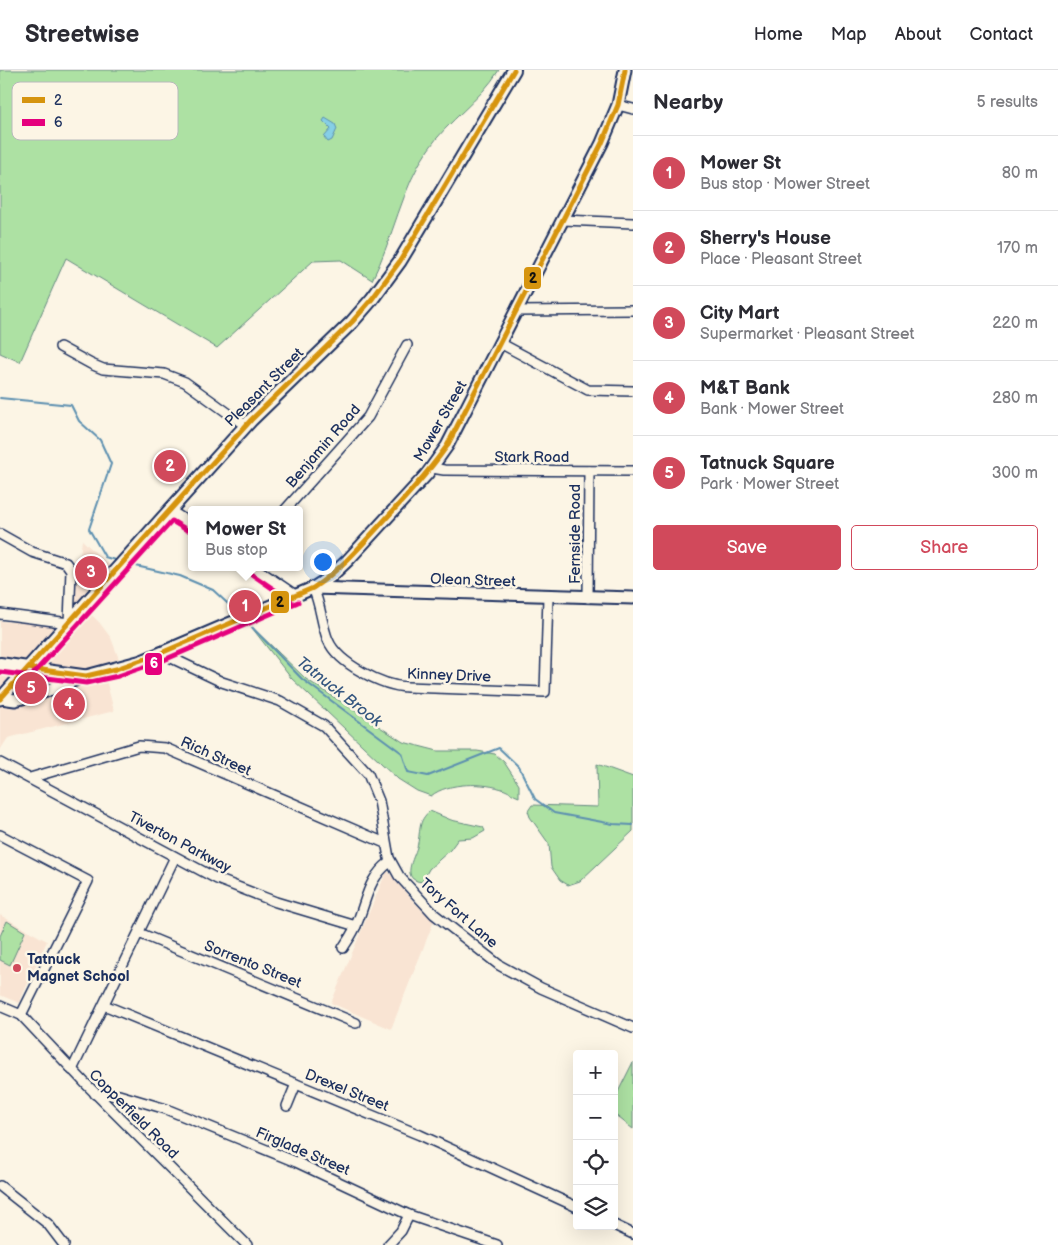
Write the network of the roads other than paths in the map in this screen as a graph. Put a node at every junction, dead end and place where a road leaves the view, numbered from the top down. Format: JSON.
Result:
{"nodes":[{"id":1,"x":514,"y":70,"type":"edge"},
{"id":2,"x":625,"y":70,"type":"edge"},
{"id":3,"x":618,"y":105,"type":"junction"},
{"id":4,"x":633,"y":109,"type":"edge"},
{"id":5,"x":563,"y":220,"type":"junction"},
{"id":6,"x":633,"y":223,"type":"edge"},
{"id":7,"x":516,"y":310,"type":"junction"},
{"id":8,"x":633,"y":310,"type":"edge"},
{"id":9,"x":500,"y":343,"type":"junction"},
{"id":10,"x":407,"y":345,"type":"dead end"},
{"id":11,"x":60,"y":347,"type":"dead end"},
{"id":12,"x":633,"y":391,"type":"edge"},
{"id":13,"x":246,"y":426,"type":"junction"},
{"id":14,"x":432,"y":468,"type":"junction"},
{"id":15,"x":589,"y":471,"type":"junction"},
{"id":16,"x":633,"y":471,"type":"edge"},
{"id":17,"x":289,"y":506,"type":"edge"},
{"id":18,"x":171,"y":511,"type":"junction"},
{"id":19,"x":188,"y":522,"type":"edge"},
{"id":20,"x":0,"y":534,"type":"edge"},
{"id":21,"x":260,"y":571,"type":"edge"},
{"id":22,"x":313,"y":588,"type":"junction"},
{"id":23,"x":295,"y":595,"type":"junction"},
{"id":24,"x":548,"y":597,"type":"junction"},
{"id":25,"x":588,"y":598,"type":"junction"},
{"id":26,"x":633,"y":598,"type":"edge"},
{"id":27,"x":0,"y":614,"type":"edge"},
{"id":28,"x":69,"y":623,"type":"junction"},
{"id":29,"x":161,"y":653,"type":"junction"},
{"id":30,"x":0,"y":664,"type":"edge"},
{"id":31,"x":28,"y":668,"type":"junction"},
{"id":32,"x":86,"y":676,"type":"junction"},
{"id":33,"x":0,"y":698,"type":"edge"},
{"id":34,"x":0,"y":762,"type":"edge"},
{"id":35,"x":30,"y":778,"type":"junction"},
{"id":36,"x":0,"y":835,"type":"edge"},
{"id":37,"x":386,"y":843,"type":"junction"},
{"id":38,"x":175,"y":857,"type":"junction"},
{"id":39,"x":390,"y":862,"type":"junction"},
{"id":40,"x":356,"y":926,"type":"junction"},
{"id":41,"x":139,"y":933,"type":"junction"},
{"id":42,"x":343,"y":948,"type":"dead end"},
{"id":43,"x":104,"y":1005,"type":"junction"},
{"id":44,"x":0,"y":1006,"type":"edge"},
{"id":45,"x":21,"y":1015,"type":"junction"},
{"id":46,"x":356,"y":1023,"type":"dead end"},
{"id":47,"x":633,"y":1028,"type":"edge"},
{"id":48,"x":72,"y":1070,"type":"junction"},
{"id":49,"x":296,"y":1084,"type":"junction"},
{"id":50,"x":95,"y":1094,"type":"junction"},
{"id":51,"x":287,"y":1106,"type":"dead end"},
{"id":52,"x":0,"y":1186,"type":"edge"},
{"id":53,"x":573,"y":1205,"type":"edge"},
{"id":54,"x":409,"y":1215,"type":"junction"},
{"id":55,"x":618,"y":1227,"type":"edge"},
{"id":56,"x":633,"y":1234,"type":"edge"},
{"id":57,"x":64,"y":1245,"type":"edge"},
{"id":58,"x":247,"y":1245,"type":"edge"},
{"id":59,"x":388,"y":1245,"type":"edge"},
{"id":60,"x":497,"y":1245,"type":"edge"}],
"edges":[{"from":1,"to":13,"type":"main road","name":"Pleasant Street"},
{"from":2,"to":3,"type":"street","name":"Mower Street"},
{"from":3,"to":4,"type":"street"},
{"from":3,"to":5,"type":"street","name":"Mower Street"},
{"from":5,"to":6,"type":"street"},
{"from":5,"to":7,"type":"street","name":"Mower Street"},
{"from":7,"to":8,"type":"street"},
{"from":7,"to":9,"type":"street","name":"Mower Street"},
{"from":9,"to":12,"type":"street"},
{"from":9,"to":14,"type":"street","name":"Mower Street"},
{"from":10,"to":17,"type":"street","name":"Benjamin Road"},
{"from":11,"to":13,"type":"street"},
{"from":13,"to":18,"type":"main road","name":"Pleasant Street"},
{"from":14,"to":15,"type":"street","name":"Stark Road"},
{"from":14,"to":22,"type":"street","name":"Mower Street"},
{"from":15,"to":16,"type":"street","name":"Stark Road"},
{"from":15,"to":25,"type":"street","name":"Fernside Road"},
{"from":18,"to":19,"type":"street"},
{"from":18,"to":28,"type":"main road","name":"Pleasant Street"},
{"from":20,"to":28,"type":"street"},
{"from":21,"to":23,"type":"street"},
{"from":22,"to":23,"type":"street","name":"Mower Street"},
{"from":22,"to":24,"type":"street","name":"Olean Street"},
{"from":22,"to":24,"type":"street","name":"Kinney Drive"},
{"from":23,"to":29,"type":"street","name":"Mower Street"},
{"from":24,"to":25,"type":"street","name":"Olean Street"},
{"from":25,"to":26,"type":"street","name":"Olean Street"},
{"from":27,"to":28,"type":"street"},
{"from":28,"to":31,"type":"main road","name":"Pleasant Street"},
{"from":29,"to":32,"type":"street","name":"Mower Street"},
{"from":29,"to":37,"type":"street","name":"Tory Fort Lane"},
{"from":30,"to":31,"type":"main road"},
{"from":31,"to":32,"type":"street","name":"Mower Street"},
{"from":31,"to":33,"type":"street","name":"Pleasant Street"},
{"from":32,"to":33,"type":"street","name":"Mower Street"},
{"from":34,"to":35,"type":"street","name":"Tiverton Parkway"},
{"from":35,"to":37,"type":"street","name":"Rich Street"},
{"from":35,"to":38,"type":"street","name":"Tiverton Parkway"},
{"from":36,"to":45,"type":"street"},
{"from":37,"to":39,"type":"street","name":"Tory Fort Lane"},
{"from":38,"to":40,"type":"street","name":"Tiverton Parkway"},
{"from":38,"to":41,"type":"street"},
{"from":39,"to":40,"type":"street"},
{"from":39,"to":47,"type":"street","name":"Tory Fort Lane"},
{"from":40,"to":42,"type":"street"},
{"from":41,"to":43,"type":"street"},
{"from":41,"to":46,"type":"street","name":"Sorrento Street"},
{"from":43,"to":48,"type":"street"},
{"from":43,"to":49,"type":"street","name":"Drexel Street"},
{"from":44,"to":45,"type":"street","name":"Copperfield Road"},
{"from":45,"to":48,"type":"street","name":"Copperfield Road"},
{"from":48,"to":50,"type":"street","name":"Copperfield Road"},
{"from":49,"to":51,"type":"street"},
{"from":49,"to":53,"type":"street","name":"Drexel Street"},
{"from":50,"to":54,"type":"street","name":"Firglade Street"},
{"from":50,"to":58,"type":"street","name":"Copperfield Road"},
{"from":52,"to":57,"type":"street"},
{"from":54,"to":59,"type":"street"},
{"from":54,"to":60,"type":"street","name":"Firglade Street"},
{"from":55,"to":56,"type":"street"}]}
